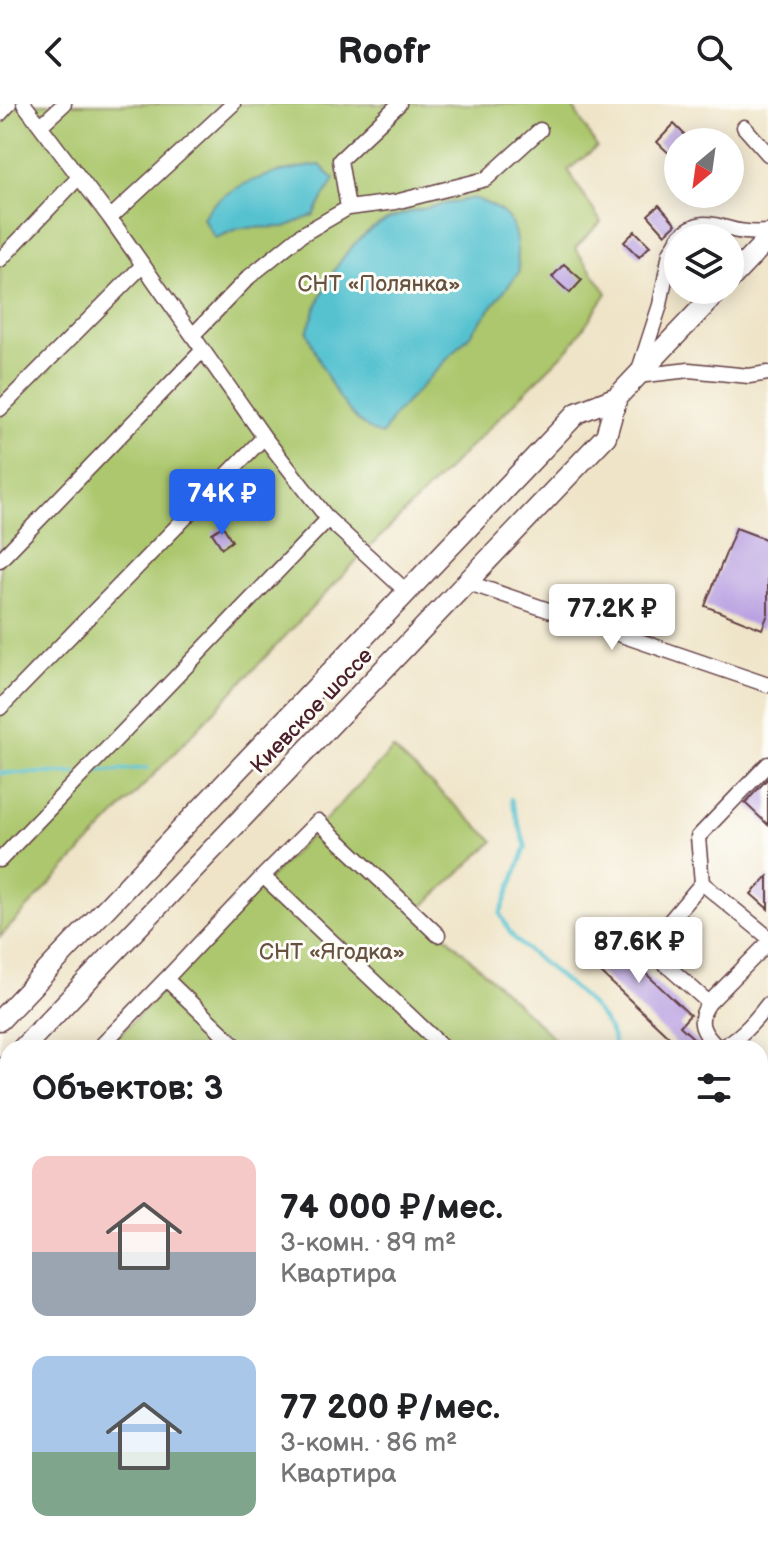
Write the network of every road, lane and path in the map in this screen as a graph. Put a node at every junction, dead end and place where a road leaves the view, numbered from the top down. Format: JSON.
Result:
{"nodes":[{"id":1,"x":9,"y":104,"type":"edge"},
{"id":2,"x":24,"y":104,"type":"edge"},
{"id":3,"x":64,"y":104,"type":"edge"},
{"id":4,"x":233,"y":104,"type":"edge"},
{"id":5,"x":399,"y":104,"type":"edge"},
{"id":6,"x":0,"y":114,"type":"edge"},
{"id":7,"x":41,"y":125,"type":"junction"},
{"id":8,"x":744,"y":127,"type":"dead end"},
{"id":9,"x":540,"y":130,"type":"dead end"},
{"id":10,"x":768,"y":154,"type":"edge"},
{"id":11,"x":79,"y":177,"type":"junction"},
{"id":12,"x":348,"y":208,"type":"junction"},
{"id":13,"x":110,"y":218,"type":"junction"},
{"id":14,"x":695,"y":224,"type":"edge"},
{"id":15,"x":716,"y":224,"type":"edge"},
{"id":16,"x":744,"y":231,"type":"edge"},
{"id":17,"x":768,"y":232,"type":"edge"},
{"id":18,"x":768,"y":239,"type":"edge"},
{"id":19,"x":0,"y":260,"type":"edge"},
{"id":20,"x":744,"y":264,"type":"edge"},
{"id":21,"x":143,"y":265,"type":"junction"},
{"id":22,"x":664,"y":284,"type":"edge"},
{"id":23,"x":706,"y":304,"type":"edge"},
{"id":24,"x":193,"y":335,"type":"junction"},
{"id":25,"x":203,"y":350,"type":"junction"},
{"id":26,"x":768,"y":373,"type":"edge"},
{"id":27,"x":637,"y":376,"type":"junction"},
{"id":28,"x":617,"y":397,"type":"junction"},
{"id":29,"x":0,"y":409,"type":"edge"},
{"id":30,"x":264,"y":437,"type":"junction"},
{"id":31,"x":328,"y":519,"type":"junction"},
{"id":32,"x":0,"y":560,"type":"edge"},
{"id":33,"x":469,"y":583,"type":"junction"},
{"id":34,"x":407,"y":592,"type":"junction"},
{"id":35,"x":768,"y":685,"type":"edge"},
{"id":36,"x":0,"y":708,"type":"edge"},
{"id":37,"x":768,"y":764,"type":"edge"},
{"id":38,"x":0,"y":860,"type":"edge"},
{"id":39,"x":263,"y":876,"type":"junction"},
{"id":40,"x":702,"y":883,"type":"junction"},
{"id":41,"x":438,"y":935,"type":"dead end"},
{"id":42,"x":768,"y":937,"type":"edge"},
{"id":43,"x":768,"y":943,"type":"edge"},
{"id":44,"x":166,"y":979,"type":"junction"},
{"id":45,"x":709,"y":1003,"type":"junction"},
{"id":46,"x":768,"y":1004,"type":"edge"},
{"id":47,"x":0,"y":1020,"type":"edge"},
{"id":48,"x":38,"y":1040,"type":"edge"},
{"id":49,"x":107,"y":1040,"type":"edge"},
{"id":50,"x":230,"y":1040,"type":"edge"},
{"id":51,"x":436,"y":1040,"type":"edge"},
{"id":52,"x":711,"y":1040,"type":"edge"},
{"id":53,"x":733,"y":1040,"type":"edge"}],
"edges":[{"from":1,"to":6,"type":"street"},
{"from":2,"to":7,"type":"street"},
{"from":3,"to":7,"type":"street"},
{"from":4,"to":13,"type":"street"},
{"from":5,"to":12,"type":"street"},
{"from":7,"to":11,"type":"street"},
{"from":8,"to":10,"type":"street"},
{"from":9,"to":12,"type":"street"},
{"from":11,"to":13,"type":"street"},
{"from":11,"to":19,"type":"street"},
{"from":12,"to":24,"type":"street"},
{"from":13,"to":21,"type":"street"},
{"from":14,"to":15,"type":"street"},
{"from":16,"to":17,"type":"street"},
{"from":18,"to":20,"type":"highway"},
{"from":21,"to":24,"type":"street"},
{"from":21,"to":29,"type":"street"},
{"from":22,"to":27,"type":"street"},
{"from":23,"to":27,"type":"highway","name":"Киевское шоссе"},
{"from":24,"to":25,"type":"street"},
{"from":25,"to":30,"type":"street"},
{"from":25,"to":32,"type":"street"},
{"from":26,"to":27,"type":"street"},
{"from":27,"to":28,"type":"highway","name":"Киевское шоссе"},
{"from":28,"to":33,"type":"highway","name":"Киевское шоссе"},
{"from":28,"to":34,"type":"highway","name":"Киевское шоссе"},
{"from":30,"to":31,"type":"street"},
{"from":30,"to":36,"type":"street"},
{"from":31,"to":34,"type":"street"},
{"from":31,"to":38,"type":"street"},
{"from":33,"to":35,"type":"street"},
{"from":33,"to":48,"type":"highway","name":"Киевское шоссе"},
{"from":34,"to":47,"type":"highway","name":"Киевское шоссе"},
{"from":37,"to":40,"type":"street"},
{"from":39,"to":41,"type":"street"},
{"from":39,"to":44,"type":"street"},
{"from":39,"to":51,"type":"street"},
{"from":40,"to":42,"type":"street"},
{"from":40,"to":45,"type":"street"},
{"from":43,"to":45,"type":"street"},
{"from":44,"to":49,"type":"street"},
{"from":44,"to":50,"type":"street"},
{"from":45,"to":52,"type":"street"},
{"from":46,"to":53,"type":"street"}]}
